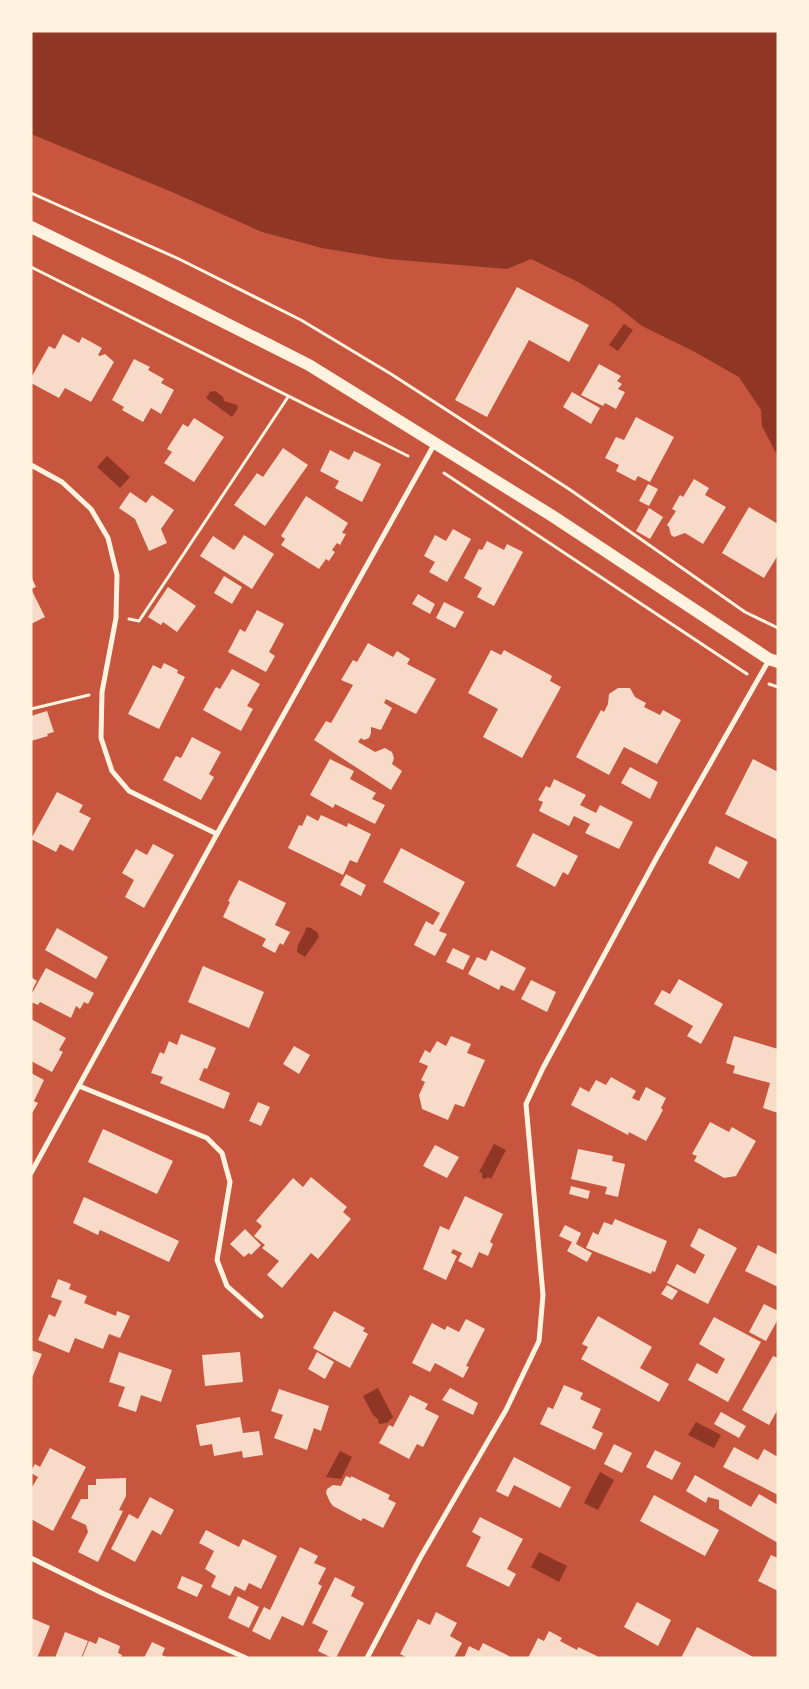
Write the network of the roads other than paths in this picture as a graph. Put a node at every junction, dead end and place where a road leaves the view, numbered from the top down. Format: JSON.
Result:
{"nodes":[{"id":1,"x":31,"y":228,"type":"edge"},
{"id":2,"x":435,"y":443,"type":"junction"},
{"id":3,"x":31,"y":465,"type":"edge"},
{"id":4,"x":774,"y":661,"type":"edge"},
{"id":5,"x":217,"y":834,"type":"junction"},
{"id":6,"x":79,"y":1086,"type":"junction"},
{"id":7,"x":31,"y":1173,"type":"edge"},
{"id":8,"x":261,"y":1316,"type":"dead end"},
{"id":9,"x":31,"y":1558,"type":"edge"},
{"id":10,"x":246,"y":1658,"type":"edge"},
{"id":11,"x":367,"y":1658,"type":"edge"}],
"edges":[{"from":1,"to":2,"type":"main road"},
{"from":2,"to":4,"type":"main road"},
{"from":2,"to":5,"type":"street"},
{"from":3,"to":5,"type":"street"},
{"from":4,"to":11,"type":"street"},
{"from":5,"to":6,"type":"street"},
{"from":6,"to":7,"type":"street"},
{"from":6,"to":8,"type":"street"},
{"from":9,"to":10,"type":"street"}]}
